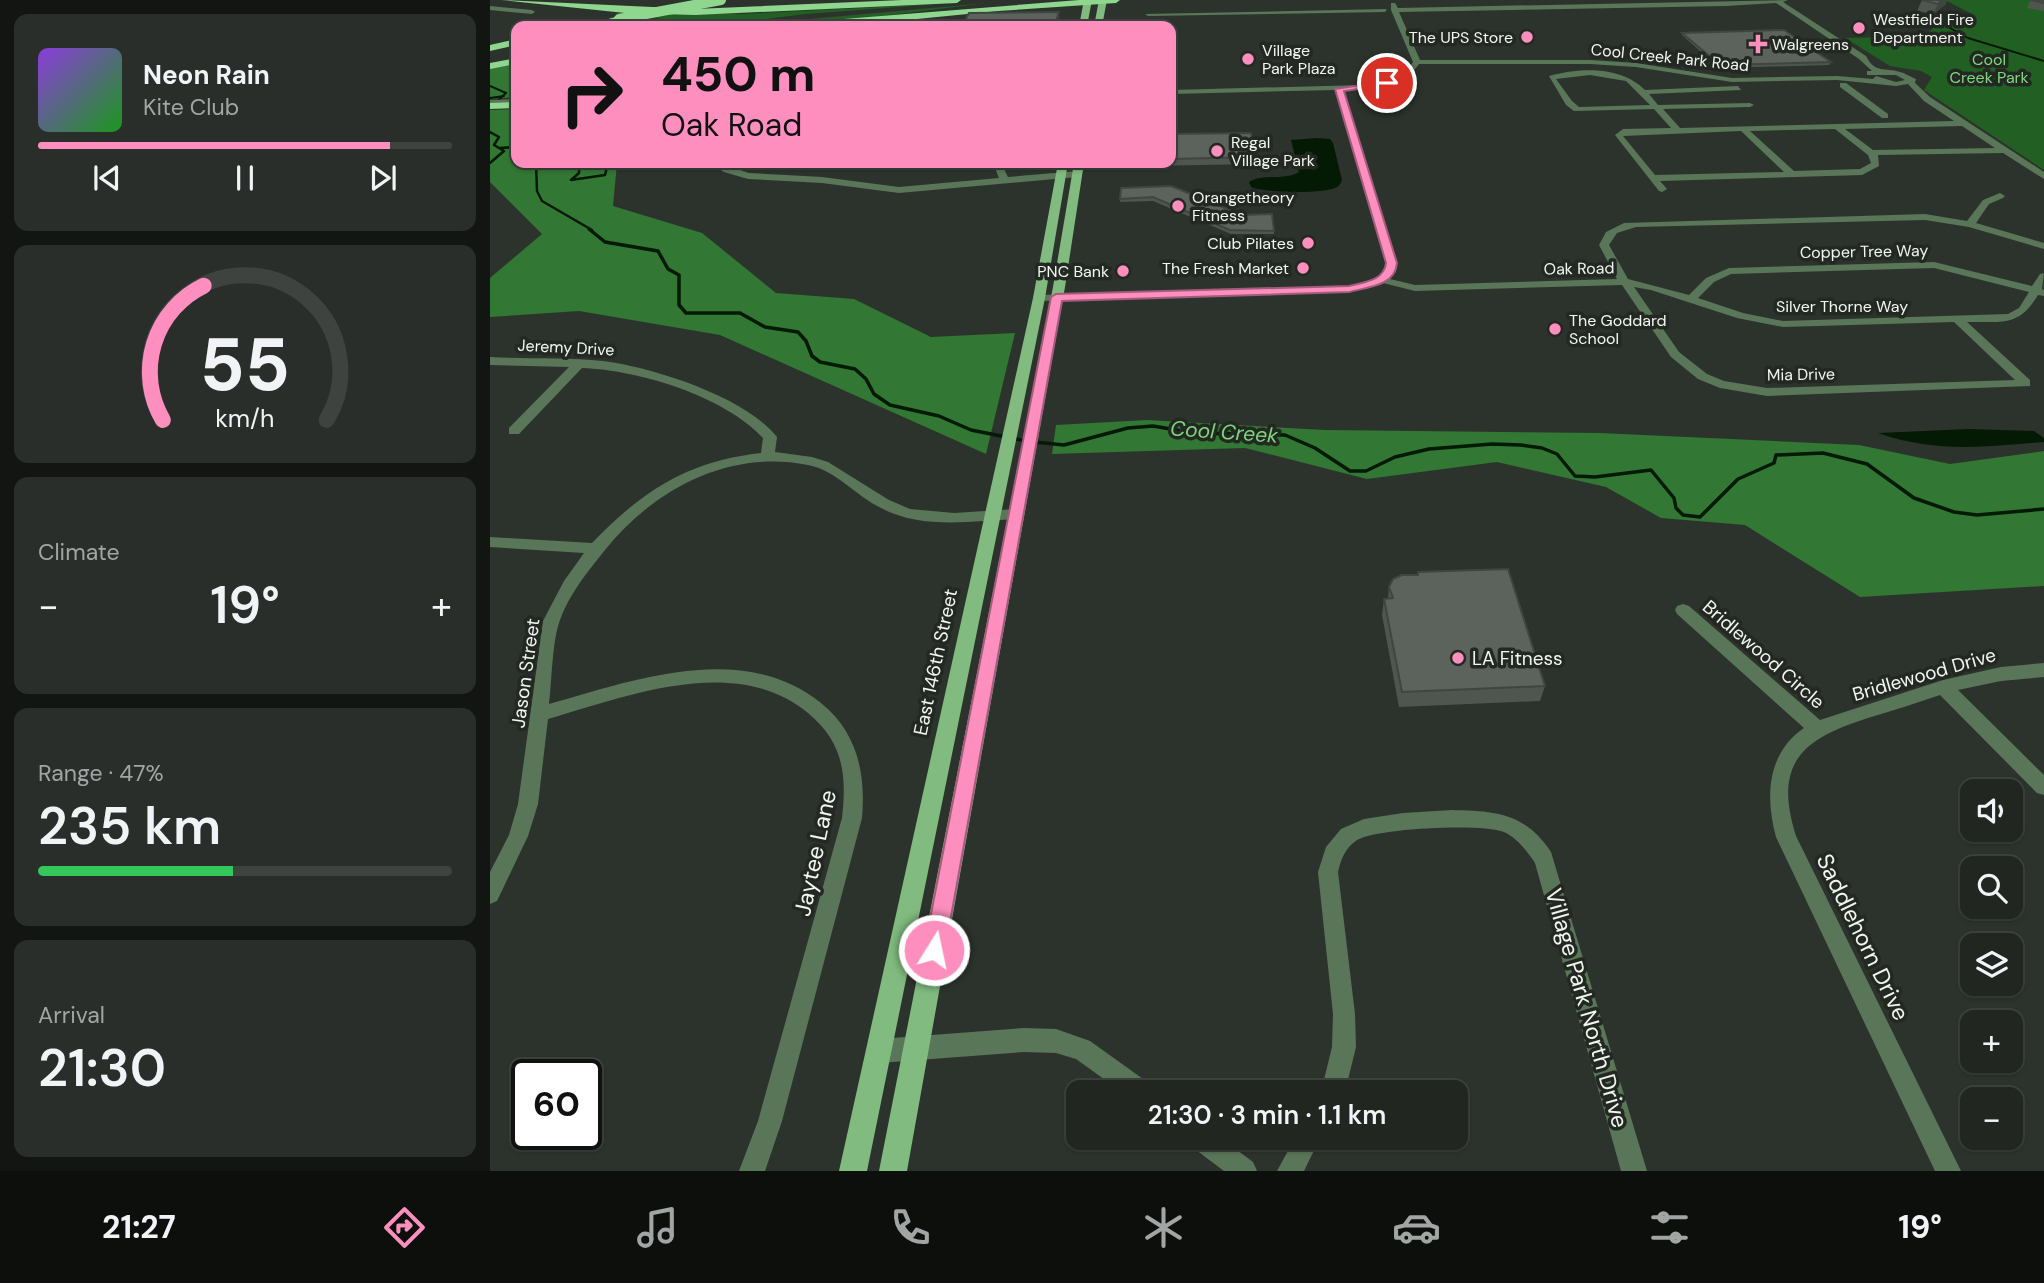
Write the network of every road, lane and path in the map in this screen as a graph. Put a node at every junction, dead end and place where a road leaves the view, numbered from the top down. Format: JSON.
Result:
{"nodes":[{"id":1,"x":505,"y":0,"type":"edge"},
{"id":2,"x":596,"y":0,"type":"edge"},
{"id":3,"x":724,"y":0,"type":"edge"},
{"id":4,"x":842,"y":0,"type":"edge"},
{"id":5,"x":957,"y":0,"type":"edge"},
{"id":6,"x":1009,"y":0,"type":"edge"},
{"id":7,"x":1047,"y":0,"type":"edge"},
{"id":8,"x":1103,"y":0,"type":"edge"},
{"id":9,"x":1116,"y":0,"type":"edge"},
{"id":10,"x":1776,"y":0,"type":"edge"},
{"id":11,"x":1786,"y":0,"type":"edge"},
{"id":12,"x":1088,"y":1,"type":"edge"},
{"id":13,"x":490,"y":2,"type":"edge"},
{"id":14,"x":1381,"y":2,"type":"dead end"},
{"id":15,"x":1393,"y":5,"type":"edge"},
{"id":16,"x":490,"y":8,"type":"edge"},
{"id":17,"x":1385,"y":10,"type":"junction"},
{"id":18,"x":531,"y":12,"type":"dead end"},
{"id":19,"x":1148,"y":15,"type":"dead end"},
{"id":20,"x":766,"y":20,"type":"dead end"},
{"id":21,"x":610,"y":21,"type":"edge"},
{"id":22,"x":668,"y":21,"type":"edge"},
{"id":23,"x":842,"y":21,"type":"edge"},
{"id":24,"x":875,"y":21,"type":"edge"},
{"id":25,"x":1084,"y":21,"type":"edge"},
{"id":26,"x":1099,"y":21,"type":"edge"},
{"id":27,"x":1404,"y":36,"type":"junction"},
{"id":28,"x":511,"y":43,"type":"edge"},
{"id":29,"x":490,"y":48,"type":"edge"},
{"id":30,"x":1863,"y":58,"type":"junction"},
{"id":31,"x":1417,"y":62,"type":"junction"},
{"id":32,"x":1539,"y":63,"type":"junction"},
{"id":33,"x":1877,"y":73,"type":"junction"},
{"id":34,"x":1896,"y":73,"type":"junction"},
{"id":35,"x":1552,"y":81,"type":"junction"},
{"id":36,"x":1840,"y":82,"type":"junction"},
{"id":37,"x":1885,"y":82,"type":"junction"},
{"id":38,"x":1911,"y":83,"type":"junction"},
{"id":39,"x":1866,"y":85,"type":"dead end"},
{"id":40,"x":1339,"y":89,"type":"junction"},
{"id":41,"x":1735,"y":90,"type":"junction"},
{"id":42,"x":1176,"y":92,"type":"edge"},
{"id":43,"x":1642,"y":92,"type":"junction"},
{"id":44,"x":1927,"y":99,"type":"junction"},
{"id":45,"x":511,"y":103,"type":"edge"},
{"id":46,"x":490,"y":104,"type":"edge"},
{"id":47,"x":1656,"y":107,"type":"junction"},
{"id":48,"x":1561,"y":109,"type":"dead end"},
{"id":49,"x":1577,"y":109,"type":"junction"},
{"id":50,"x":1756,"y":110,"type":"junction"},
{"id":51,"x":1885,"y":116,"type":"dead end"},
{"id":52,"x":1616,"y":120,"type":"junction"},
{"id":53,"x":1963,"y":123,"type":"junction"},
{"id":54,"x":1836,"y":126,"type":"junction"},
{"id":55,"x":1775,"y":127,"type":"junction"},
{"id":56,"x":1742,"y":128,"type":"junction"},
{"id":57,"x":1677,"y":130,"type":"junction"},
{"id":58,"x":2004,"y":150,"type":"junction"},
{"id":59,"x":1871,"y":153,"type":"junction"},
{"id":60,"x":723,"y":168,"type":"edge"},
{"id":61,"x":999,"y":168,"type":"edge"},
{"id":62,"x":1078,"y":168,"type":"edge"},
{"id":63,"x":1063,"y":169,"type":"edge"},
{"id":64,"x":809,"y":170,"type":"dead end"},
{"id":65,"x":1792,"y":174,"type":"junction"},
{"id":66,"x":2044,"y":176,"type":"edge"},
{"id":67,"x":1653,"y":178,"type":"junction"},
{"id":68,"x":802,"y":179,"type":"junction"},
{"id":69,"x":1004,"y":180,"type":"junction"},
{"id":70,"x":1662,"y":189,"type":"dead end"},
{"id":71,"x":2000,"y":196,"type":"dead end"},
{"id":72,"x":1970,"y":225,"type":"junction"},
{"id":73,"x":2044,"y":246,"type":"edge"},
{"id":74,"x":2044,"y":276,"type":"edge"},
{"id":75,"x":1383,"y":280,"type":"junction"},
{"id":76,"x":1626,"y":282,"type":"junction"},
{"id":77,"x":2040,"y":292,"type":"edge"},
{"id":78,"x":1056,"y":297,"type":"junction"},
{"id":79,"x":1039,"y":298,"type":"junction"},
{"id":80,"x":1691,"y":299,"type":"junction"},
{"id":81,"x":1958,"y":320,"type":"junction"},
{"id":82,"x":490,"y":361,"type":"edge"},
{"id":83,"x":580,"y":363,"type":"junction"},
{"id":84,"x":514,"y":431,"type":"dead end"},
{"id":85,"x":767,"y":457,"type":"junction"},
{"id":86,"x":1005,"y":514,"type":"junction"},
{"id":87,"x":490,"y":541,"type":"edge"},
{"id":88,"x":598,"y":549,"type":"junction"},
{"id":89,"x":1683,"y":610,"type":"dead end"},
{"id":90,"x":2044,"y":670,"type":"edge"},
{"id":91,"x":1943,"y":687,"type":"junction"},
{"id":92,"x":541,"y":714,"type":"junction"},
{"id":93,"x":1818,"y":729,"type":"junction"},
{"id":94,"x":2044,"y":787,"type":"edge"},
{"id":95,"x":490,"y":894,"type":"edge"},
{"id":96,"x":917,"y":1048,"type":"junction"},
{"id":97,"x":879,"y":1051,"type":"junction"},
{"id":98,"x":1125,"y":1080,"type":"edge"},
{"id":99,"x":1336,"y":1080,"type":"edge"},
{"id":100,"x":1217,"y":1150,"type":"edge"},
{"id":101,"x":1301,"y":1150,"type":"edge"},
{"id":102,"x":752,"y":1171,"type":"edge"},
{"id":103,"x":853,"y":1171,"type":"edge"},
{"id":104,"x":893,"y":1171,"type":"edge"},
{"id":105,"x":1244,"y":1171,"type":"edge"},
{"id":106,"x":1290,"y":1171,"type":"edge"},
{"id":107,"x":1634,"y":1171,"type":"edge"},
{"id":108,"x":1948,"y":1171,"type":"edge"}],
"edges":[{"from":1,"to":5,"type":"highway"},
{"from":2,"to":4,"type":"highway"},
{"from":3,"to":21,"type":"highway","bridge":true},
{"from":6,"to":20,"type":"highway"},
{"from":7,"to":23,"type":"highway"},
{"from":8,"to":9,"type":"highway"},
{"from":8,"to":12,"type":"highway"},
{"from":8,"to":26,"type":"main road"},
{"from":10,"to":11,"type":"street"},
{"from":10,"to":15,"type":"street"},
{"from":10,"to":30,"type":"street"},
{"from":12,"to":24,"type":"highway"},
{"from":12,"to":25,"type":"main road"},
{"from":13,"to":22,"type":"highway"},
{"from":14,"to":17,"type":"street"},
{"from":15,"to":27,"type":"street"},
{"from":16,"to":18,"type":"street"},
{"from":17,"to":19,"type":"street"},
{"from":17,"to":27,"type":"street"},
{"from":27,"to":31,"type":"street"},
{"from":28,"to":29,"type":"highway"},
{"from":30,"to":33,"type":"street"},
{"from":30,"to":34,"type":"street"},
{"from":31,"to":32,"type":"street","name":"Cool Creek Park Road"},
{"from":31,"to":40,"type":"street"},
{"from":32,"to":35,"type":"street"},
{"from":32,"to":36,"type":"street","name":"Cool Creek Park Road"},
{"from":33,"to":34,"type":"street","name":"Cool Creek Park Road"},
{"from":33,"to":36,"type":"street","name":"Cool Creek Park Road"},
{"from":33,"to":37,"type":"street"},
{"from":34,"to":38,"type":"street"},
{"from":35,"to":43,"type":"street"},
{"from":35,"to":49,"type":"street"},
{"from":36,"to":37,"type":"street","name":"Cool Creek Park Road"},
{"from":36,"to":39,"type":"street"},
{"from":36,"to":41,"type":"street"},
{"from":36,"to":51,"type":"street"},
{"from":37,"to":38,"type":"street","name":"Cool Creek Park Road"},
{"from":37,"to":44,"type":"street"},
{"from":38,"to":44,"type":"street"},
{"from":40,"to":42,"type":"street"},
{"from":40,"to":75,"type":"street"},
{"from":41,"to":43,"type":"street"},
{"from":41,"to":50,"type":"street"},
{"from":43,"to":47,"type":"street"},
{"from":44,"to":53,"type":"street"},
{"from":45,"to":46,"type":"highway"},
{"from":47,"to":50,"type":"street"},
{"from":47,"to":52,"type":"street"},
{"from":47,"to":57,"type":"street"},
{"from":48,"to":49,"type":"street"},
{"from":49,"to":52,"type":"street"},
{"from":50,"to":55,"type":"street"},
{"from":52,"to":57,"type":"street"},
{"from":52,"to":67,"type":"street"},
{"from":53,"to":54,"type":"street"},
{"from":53,"to":58,"type":"street"},
{"from":54,"to":55,"type":"street"},
{"from":54,"to":59,"type":"street"},
{"from":55,"to":56,"type":"street"},
{"from":56,"to":57,"type":"street"},
{"from":56,"to":65,"type":"street"},
{"from":58,"to":59,"type":"street"},
{"from":58,"to":66,"type":"street"},
{"from":59,"to":65,"type":"street"},
{"from":60,"to":68,"type":"street"},
{"from":61,"to":69,"type":"street"},
{"from":62,"to":63,"type":"street"},
{"from":62,"to":78,"type":"main road","name":"East 146th Street"},
{"from":63,"to":69,"type":"street"},
{"from":63,"to":79,"type":"main road","name":"East 146th Street"},
{"from":64,"to":68,"type":"street"},
{"from":65,"to":67,"type":"street"},
{"from":67,"to":70,"type":"street"},
{"from":68,"to":69,"type":"street"},
{"from":71,"to":72,"type":"street"},
{"from":72,"to":73,"type":"street","name":"Oak Road"},
{"from":72,"to":76,"type":"street","name":"Oak Road"},
{"from":74,"to":77,"type":"street","name":"Silver Thorne Way"},
{"from":75,"to":76,"type":"street","name":"Oak Road"},
{"from":75,"to":78,"type":"street","name":"Oak Road"},
{"from":76,"to":80,"type":"street","name":"Silver Thorne Way"},
{"from":76,"to":81,"type":"street","name":"Mia Drive"},
{"from":77,"to":80,"type":"street","name":"Copper Tree Way"},
{"from":77,"to":81,"type":"street","name":"Silver Thorne Way"},
{"from":78,"to":79,"type":"street","name":"Oak Road"},
{"from":78,"to":86,"type":"main road","name":"East 146th Street"},
{"from":79,"to":86,"type":"main road","name":"East 146th Street"},
{"from":80,"to":81,"type":"street","name":"Silver Thorne Way"},
{"from":82,"to":83,"type":"street","name":"Jeremy Drive"},
{"from":83,"to":84,"type":"street"},
{"from":83,"to":85,"type":"street","name":"Jeremy Drive"},
{"from":85,"to":86,"type":"street","name":"Jason Street"},
{"from":85,"to":88,"type":"street","name":"Jason Street"},
{"from":86,"to":96,"type":"main road","name":"East 146th Street"},
{"from":86,"to":97,"type":"main road","name":"East 146th Street"},
{"from":87,"to":88,"type":"street"},
{"from":88,"to":92,"type":"street","name":"Jason Street"},
{"from":89,"to":93,"type":"street","name":"Bridlewood Circle"},
{"from":90,"to":91,"type":"street","name":"Bridlewood Drive"},
{"from":91,"to":93,"type":"street","name":"Bridlewood Drive"},
{"from":91,"to":94,"type":"street"},
{"from":92,"to":95,"type":"street","name":"Jason Street"},
{"from":92,"to":102,"type":"street","name":"Jaytee Lane"},
{"from":93,"to":108,"type":"street","name":"Saddlehorn Drive"},
{"from":96,"to":97,"type":"street"},
{"from":96,"to":98,"type":"street"},
{"from":96,"to":104,"type":"main road","name":"East 146th Street"},
{"from":97,"to":103,"type":"main road","name":"East 146th Street"},
{"from":99,"to":107,"type":"street","name":"Village Park North Drive"},
{"from":100,"to":105,"type":"street"},
{"from":101,"to":106,"type":"street"}]}
